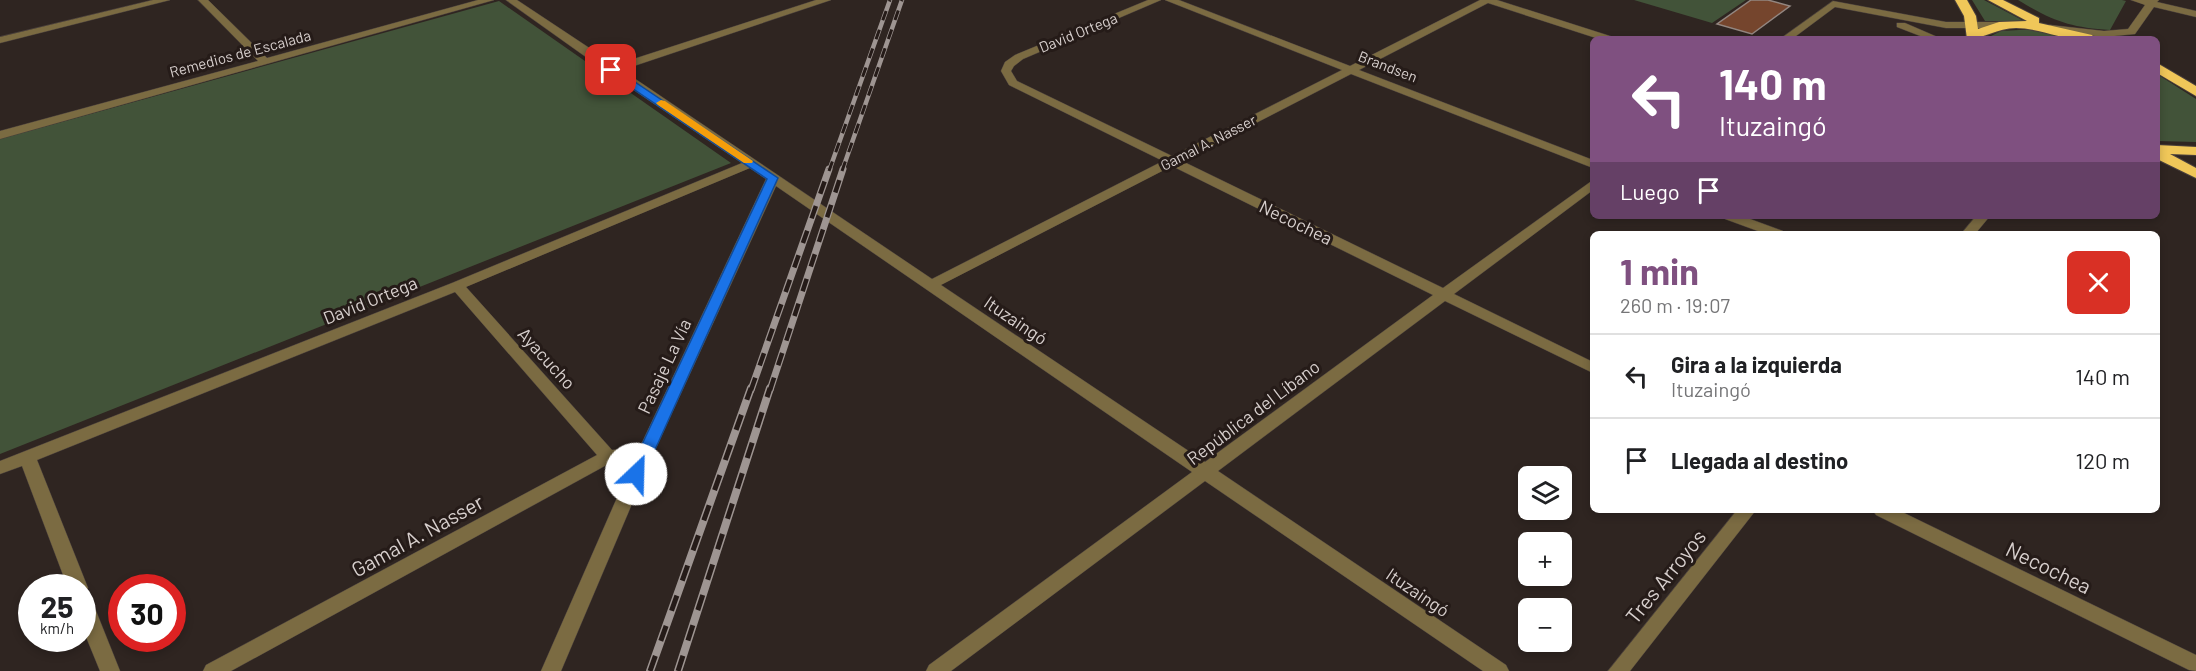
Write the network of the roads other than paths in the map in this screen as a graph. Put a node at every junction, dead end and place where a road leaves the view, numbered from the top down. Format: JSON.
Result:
{"nodes":[{"id":1,"x":165,"y":0,"type":"edge"},
{"id":2,"x":203,"y":0,"type":"edge"},
{"id":3,"x":489,"y":0,"type":"edge"},
{"id":4,"x":511,"y":0,"type":"edge"},
{"id":5,"x":1156,"y":0,"type":"edge"},
{"id":6,"x":1170,"y":0,"type":"edge"},
{"id":7,"x":1487,"y":0,"type":"edge"},
{"id":8,"x":1819,"y":0,"type":"edge"},
{"id":9,"x":1961,"y":0,"type":"edge"},
{"id":10,"x":1994,"y":0,"type":"edge"},
{"id":11,"x":2136,"y":0,"type":"edge"},
{"id":12,"x":823,"y":2,"type":"edge"},
{"id":13,"x":2152,"y":2,"type":"edge"},
{"id":14,"x":1833,"y":4,"type":"junction"},
{"id":15,"x":2196,"y":14,"type":"edge"},
{"id":16,"x":2029,"y":25,"type":"junction"},
{"id":17,"x":2056,"y":28,"type":"junction"},
{"id":18,"x":1972,"y":34,"type":"edge"},
{"id":19,"x":1600,"y":36,"type":"edge"},
{"id":20,"x":1789,"y":36,"type":"edge"},
{"id":21,"x":1930,"y":36,"type":"edge"},
{"id":22,"x":2080,"y":36,"type":"edge"},
{"id":23,"x":2082,"y":36,"type":"edge"},
{"id":24,"x":2132,"y":36,"type":"edge"},
{"id":25,"x":0,"y":39,"type":"edge"},
{"id":26,"x":265,"y":62,"type":"junction"},
{"id":27,"x":1351,"y":69,"type":"junction"},
{"id":28,"x":2160,"y":69,"type":"edge"},
{"id":29,"x":611,"y":70,"type":"junction"},
{"id":30,"x":1005,"y":71,"type":"joint"},
{"id":31,"x":2196,"y":92,"type":"edge"},
{"id":32,"x":0,"y":135,"type":"edge"},
{"id":33,"x":2160,"y":151,"type":"edge"},
{"id":34,"x":2196,"y":152,"type":"edge"},
{"id":35,"x":2160,"y":153,"type":"edge"},
{"id":36,"x":1172,"y":161,"type":"junction"},
{"id":37,"x":752,"y":163,"type":"junction"},
{"id":38,"x":1590,"y":163,"type":"edge"},
{"id":39,"x":2196,"y":174,"type":"edge"},
{"id":40,"x":773,"y":178,"type":"junction"},
{"id":41,"x":1590,"y":186,"type":"edge"},
{"id":42,"x":1738,"y":219,"type":"edge"},
{"id":43,"x":1980,"y":219,"type":"edge"},
{"id":44,"x":1770,"y":231,"type":"edge"},
{"id":45,"x":1970,"y":231,"type":"edge"},
{"id":46,"x":930,"y":285,"type":"junction"},
{"id":47,"x":457,"y":286,"type":"junction"},
{"id":48,"x":1444,"y":295,"type":"junction"},
{"id":49,"x":1590,"y":367,"type":"edge"},
{"id":50,"x":646,"y":452,"type":"junction"},
{"id":51,"x":608,"y":456,"type":"junction"},
{"id":52,"x":27,"y":457,"type":"junction"},
{"id":53,"x":0,"y":468,"type":"edge"},
{"id":54,"x":1205,"y":471,"type":"junction"},
{"id":55,"x":1745,"y":513,"type":"edge"},
{"id":56,"x":1888,"y":513,"type":"edge"},
{"id":57,"x":73,"y":574,"type":"edge"},
{"id":58,"x":96,"y":636,"type":"edge"},
{"id":59,"x":2196,"y":664,"type":"edge"},
{"id":60,"x":110,"y":671,"type":"edge"},
{"id":61,"x":213,"y":671,"type":"edge"},
{"id":62,"x":551,"y":671,"type":"edge"},
{"id":63,"x":936,"y":671,"type":"edge"},
{"id":64,"x":1499,"y":671,"type":"edge"},
{"id":65,"x":1618,"y":671,"type":"edge"}],
"edges":[{"from":1,"to":25,"type":"street"},
{"from":2,"to":26,"type":"street"},
{"from":3,"to":26,"type":"street","name":"Remedios de Escalada"},
{"from":4,"to":29,"type":"street","name":"Ituzaingó"},
{"from":5,"to":30,"type":"street","name":"David Ortega"},
{"from":6,"to":27,"type":"street","name":"Brandsen"},
{"from":7,"to":19,"type":"street"},
{"from":7,"to":27,"type":"street","name":"Gamal A. Nasser"},
{"from":8,"to":14,"type":"street"},
{"from":9,"to":18,"type":"highway"},
{"from":10,"to":17,"type":"highway"},
{"from":11,"to":13,"type":"street"},
{"from":12,"to":29,"type":"street"},
{"from":13,"to":15,"type":"street"},
{"from":13,"to":24,"type":"street"},
{"from":14,"to":18,"type":"street"},
{"from":14,"to":20,"type":"street"},
{"from":14,"to":21,"type":"street"},
{"from":16,"to":17,"type":"street"},
{"from":16,"to":18,"type":"highway"},
{"from":16,"to":22,"type":"highway"},
{"from":17,"to":23,"type":"highway"},
{"from":17,"to":24,"type":"street"},
{"from":26,"to":32,"type":"street","name":"Remedios de Escalada"},
{"from":27,"to":36,"type":"street","name":"Gamal A. Nasser"},
{"from":27,"to":38,"type":"street","name":"Brandsen"},
{"from":28,"to":31,"type":"highway"},
{"from":29,"to":37,"type":"street","name":"Ituzaingó"},
{"from":30,"to":36,"type":"street","name":"Necochea"},
{"from":33,"to":34,"type":"highway"},
{"from":35,"to":39,"type":"highway"},
{"from":36,"to":46,"type":"street","name":"Gamal A. Nasser"},
{"from":36,"to":48,"type":"street","name":"Necochea"},
{"from":37,"to":40,"type":"street","name":"Ituzaingó"},
{"from":37,"to":47,"type":"street","name":"David Ortega"},
{"from":40,"to":46,"type":"street","name":"Ituzaingó"},
{"from":40,"to":50,"type":"street","name":"Pasaje La Vía"},
{"from":41,"to":48,"type":"street","name":"República del Líbano"},
{"from":42,"to":44,"type":"street"},
{"from":43,"to":45,"type":"street"},
{"from":46,"to":54,"type":"street","name":"Ituzaingó"},
{"from":47,"to":51,"type":"street","name":"Ayacucho"},
{"from":47,"to":52,"type":"street","name":"David Ortega"},
{"from":48,"to":49,"type":"street","name":"Necochea"},
{"from":48,"to":54,"type":"street","name":"República del Líbano"},
{"from":50,"to":51,"type":"street","name":"Gamal A. Nasser"},
{"from":50,"to":62,"type":"street","name":"Pasaje La Vía"},
{"from":51,"to":61,"type":"street","name":"Gamal A. Nasser"},
{"from":52,"to":53,"type":"street","name":"David Ortega"},
{"from":52,"to":57,"type":"street"},
{"from":54,"to":63,"type":"street","name":"República del Líbano"},
{"from":54,"to":64,"type":"street","name":"Ituzaingó"},
{"from":55,"to":65,"type":"street","name":"Tres Arroyos"},
{"from":56,"to":59,"type":"street","name":"Necochea"},
{"from":58,"to":60,"type":"street"}]}
